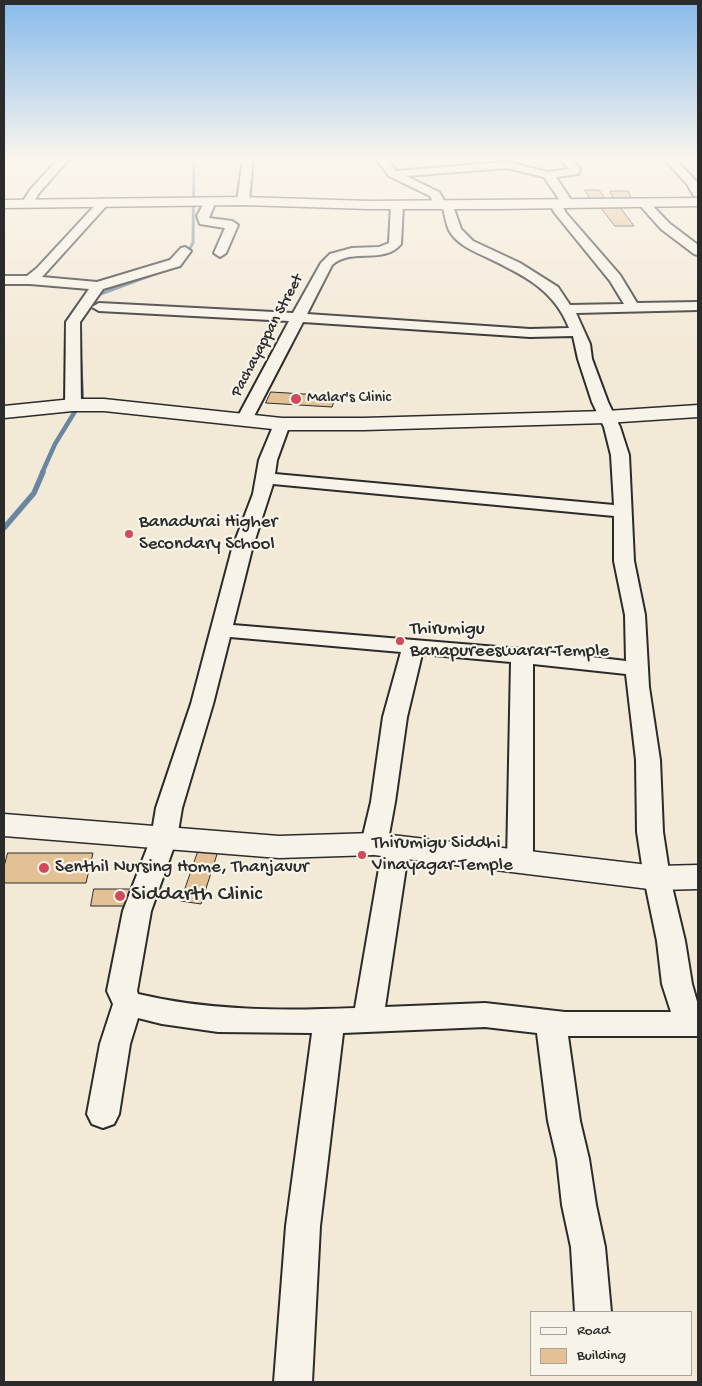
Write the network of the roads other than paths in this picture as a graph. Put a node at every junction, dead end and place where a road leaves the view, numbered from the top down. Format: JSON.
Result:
{"nodes":[{"id":1,"x":85,"y":223,"type":"edge"},
{"id":2,"x":213,"y":223,"type":"edge"},
{"id":3,"x":396,"y":223,"type":"edge"},
{"id":4,"x":452,"y":223,"type":"edge"},
{"id":5,"x":568,"y":223,"type":"edge"},
{"id":6,"x":662,"y":223,"type":"edge"},
{"id":7,"x":185,"y":250,"type":"dead end"},
{"id":8,"x":698,"y":251,"type":"edge"},
{"id":9,"x":220,"y":253,"type":"dead end"},
{"id":10,"x":4,"y":280,"type":"edge"},
{"id":11,"x":30,"y":280,"type":"junction"},
{"id":12,"x":98,"y":286,"type":"junction"},
{"id":13,"x":698,"y":306,"type":"edge"},
{"id":14,"x":99,"y":307,"type":"dead end"},
{"id":15,"x":632,"y":307,"type":"junction"},
{"id":16,"x":566,"y":309,"type":"junction"},
{"id":17,"x":297,"y":318,"type":"junction"},
{"id":18,"x":578,"y":332,"type":"junction"},
{"id":19,"x":73,"y":405,"type":"junction"},
{"id":20,"x":4,"y":412,"type":"edge"},
{"id":21,"x":696,"y":414,"type":"edge"},
{"id":22,"x":606,"y":417,"type":"junction"},
{"id":23,"x":244,"y":420,"type":"junction"},
{"id":24,"x":282,"y":424,"type":"junction"},
{"id":25,"x":266,"y":478,"type":"junction"},
{"id":26,"x":623,"y":511,"type":"junction"},
{"id":27,"x":221,"y":630,"type":"junction"},
{"id":28,"x":413,"y":647,"type":"junction"},
{"id":29,"x":522,"y":656,"type":"junction"},
{"id":30,"x":637,"y":669,"type":"junction"},
{"id":31,"x":4,"y":826,"type":"edge"},
{"id":32,"x":164,"y":838,"type":"junction"},
{"id":33,"x":385,"y":846,"type":"junction"},
{"id":34,"x":520,"y":862,"type":"junction"},
{"id":35,"x":698,"y":877,"type":"edge"},
{"id":36,"x":657,"y":878,"type":"junction"},
{"id":37,"x":128,"y":1004,"type":"junction"},
{"id":38,"x":368,"y":1020,"type":"junction"},
{"id":39,"x":329,"y":1021,"type":"junction"},
{"id":40,"x":551,"y":1022,"type":"junction"},
{"id":41,"x":694,"y":1024,"type":"edge"},
{"id":42,"x":103,"y":1114,"type":"dead end"},
{"id":43,"x":593,"y":1311,"type":"edge"},
{"id":44,"x":293,"y":1382,"type":"edge"}],
"edges":[{"from":1,"to":11,"type":"street"},
{"from":2,"to":9,"type":"street"},
{"from":3,"to":17,"type":"street","name":"Pachayappan Street"},
{"from":4,"to":16,"type":"street"},
{"from":5,"to":15,"type":"street"},
{"from":6,"to":8,"type":"street"},
{"from":7,"to":12,"type":"street"},
{"from":10,"to":11,"type":"street"},
{"from":11,"to":12,"type":"street"},
{"from":12,"to":19,"type":"street"},
{"from":13,"to":15,"type":"street"},
{"from":14,"to":17,"type":"street"},
{"from":15,"to":16,"type":"street"},
{"from":16,"to":18,"type":"street"},
{"from":17,"to":18,"type":"street"},
{"from":17,"to":23,"type":"street","name":"Pachayappan Street"},
{"from":18,"to":22,"type":"street"},
{"from":19,"to":20,"type":"street"},
{"from":19,"to":23,"type":"street"},
{"from":21,"to":22,"type":"street"},
{"from":22,"to":24,"type":"street"},
{"from":22,"to":26,"type":"street"},
{"from":23,"to":24,"type":"street"},
{"from":24,"to":25,"type":"street"},
{"from":25,"to":26,"type":"street"},
{"from":25,"to":27,"type":"street"},
{"from":26,"to":30,"type":"street"},
{"from":27,"to":28,"type":"street"},
{"from":27,"to":32,"type":"street"},
{"from":28,"to":29,"type":"street"},
{"from":28,"to":33,"type":"street"},
{"from":29,"to":30,"type":"street"},
{"from":29,"to":34,"type":"street"},
{"from":30,"to":36,"type":"street"},
{"from":31,"to":32,"type":"street"},
{"from":32,"to":33,"type":"street"},
{"from":32,"to":37,"type":"street"},
{"from":33,"to":34,"type":"street"},
{"from":33,"to":38,"type":"street"},
{"from":34,"to":36,"type":"street"},
{"from":35,"to":36,"type":"street"},
{"from":36,"to":41,"type":"street"},
{"from":37,"to":39,"type":"street"},
{"from":37,"to":42,"type":"street"},
{"from":38,"to":39,"type":"street"},
{"from":38,"to":40,"type":"street"},
{"from":39,"to":44,"type":"street"},
{"from":40,"to":41,"type":"street"},
{"from":40,"to":43,"type":"street"}]}
